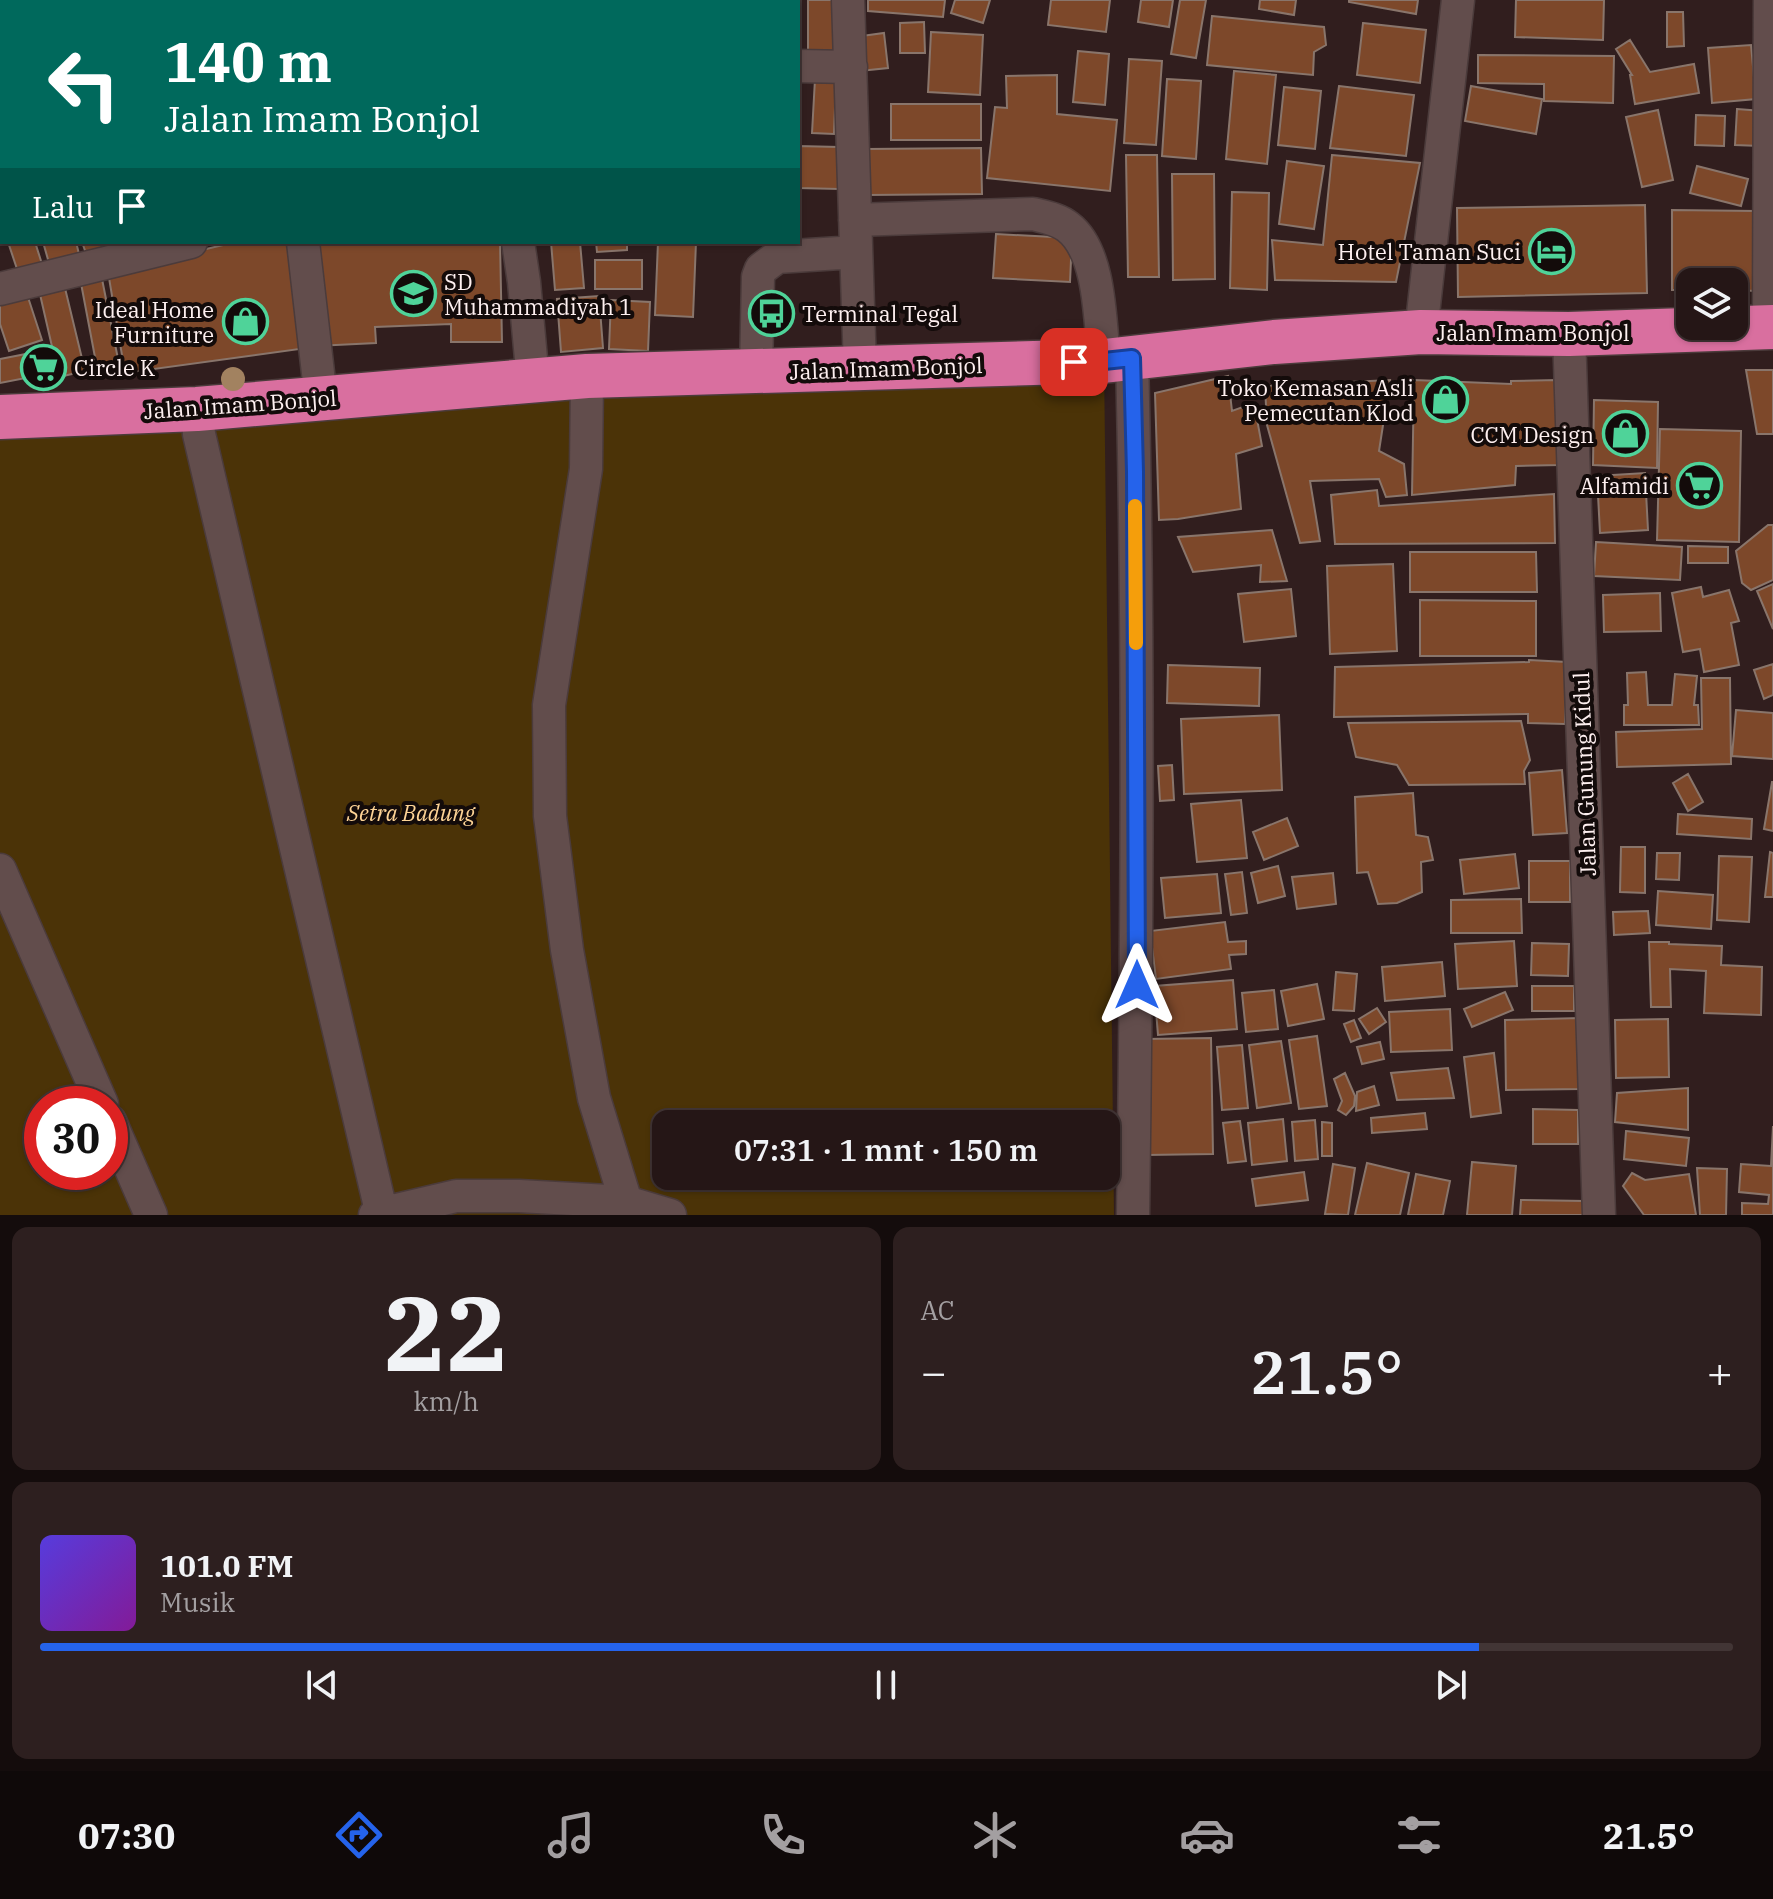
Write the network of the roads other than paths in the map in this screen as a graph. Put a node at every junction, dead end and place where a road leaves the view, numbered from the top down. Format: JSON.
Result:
{"nodes":[{"id":1,"x":848,"y":0,"type":"edge"},
{"id":2,"x":1458,"y":0,"type":"edge"},
{"id":3,"x":1770,"y":0,"type":"edge"},
{"id":4,"x":800,"y":66,"type":"edge"},
{"id":5,"x":851,"y":67,"type":"junction"},
{"id":6,"x":855,"y":220,"type":"junction"},
{"id":7,"x":183,"y":244,"type":"edge"},
{"id":8,"x":303,"y":244,"type":"edge"},
{"id":9,"x":518,"y":244,"type":"edge"},
{"id":10,"x":856,"y":252,"type":"junction"},
{"id":11,"x":0,"y":289,"type":"edge"},
{"id":12,"x":1771,"y":327,"type":"edge"},
{"id":13,"x":1421,"y":332,"type":"junction"},
{"id":14,"x":1569,"y":334,"type":"junction"},
{"id":15,"x":1118,"y":359,"type":"junction"},
{"id":16,"x":860,"y":368,"type":"junction"},
{"id":17,"x":756,"y":372,"type":"junction"},
{"id":18,"x":587,"y":376,"type":"junction"},
{"id":19,"x":533,"y":381,"type":"junction"},
{"id":20,"x":321,"y":399,"type":"junction"},
{"id":21,"x":197,"y":409,"type":"junction"},
{"id":22,"x":0,"y":417,"type":"edge"},
{"id":23,"x":0,"y":870,"type":"edge"},
{"id":24,"x":94,"y":1086,"type":"edge"},
{"id":25,"x":128,"y":1162,"type":"edge"},
{"id":26,"x":626,"y":1202,"type":"junction"},
{"id":27,"x":380,"y":1214,"type":"edge"},
{"id":28,"x":151,"y":1215,"type":"edge"},
{"id":29,"x":670,"y":1215,"type":"edge"},
{"id":30,"x":1133,"y":1215,"type":"edge"},
{"id":31,"x":1599,"y":1215,"type":"edge"}],
"edges":[{"from":1,"to":5,"type":"street"},
{"from":2,"to":13,"type":"street"},
{"from":3,"to":12,"type":"street"},
{"from":4,"to":5,"type":"street"},
{"from":5,"to":6,"type":"street"},
{"from":6,"to":10,"type":"street"},
{"from":6,"to":15,"type":"street"},
{"from":7,"to":11,"type":"street"},
{"from":8,"to":20,"type":"street"},
{"from":9,"to":19,"type":"street"},
{"from":10,"to":16,"type":"street"},
{"from":10,"to":17,"type":"street"},
{"from":12,"to":14,"type":"highway","name":"Jalan Imam Bonjol"},
{"from":13,"to":14,"type":"highway","name":"Jalan Imam Bonjol"},
{"from":13,"to":15,"type":"highway","name":"Jalan Imam Bonjol"},
{"from":14,"to":31,"type":"street","name":"Jalan Gunung Kidul"},
{"from":15,"to":16,"type":"highway","name":"Jalan Imam Bonjol"},
{"from":15,"to":30,"type":"street"},
{"from":16,"to":17,"type":"highway","name":"Jalan Imam Bonjol"},
{"from":17,"to":18,"type":"highway","name":"Jalan Imam Bonjol"},
{"from":18,"to":19,"type":"highway","name":"Jalan Imam Bonjol"},
{"from":18,"to":26,"type":"street"},
{"from":19,"to":20,"type":"highway","name":"Jalan Imam Bonjol"},
{"from":20,"to":21,"type":"highway","name":"Jalan Imam Bonjol"},
{"from":21,"to":22,"type":"highway","name":"Jalan Imam Bonjol"},
{"from":21,"to":27,"type":"street"},
{"from":23,"to":24,"type":"street"},
{"from":25,"to":28,"type":"street"},
{"from":26,"to":27,"type":"street"},
{"from":26,"to":29,"type":"street"}]}
